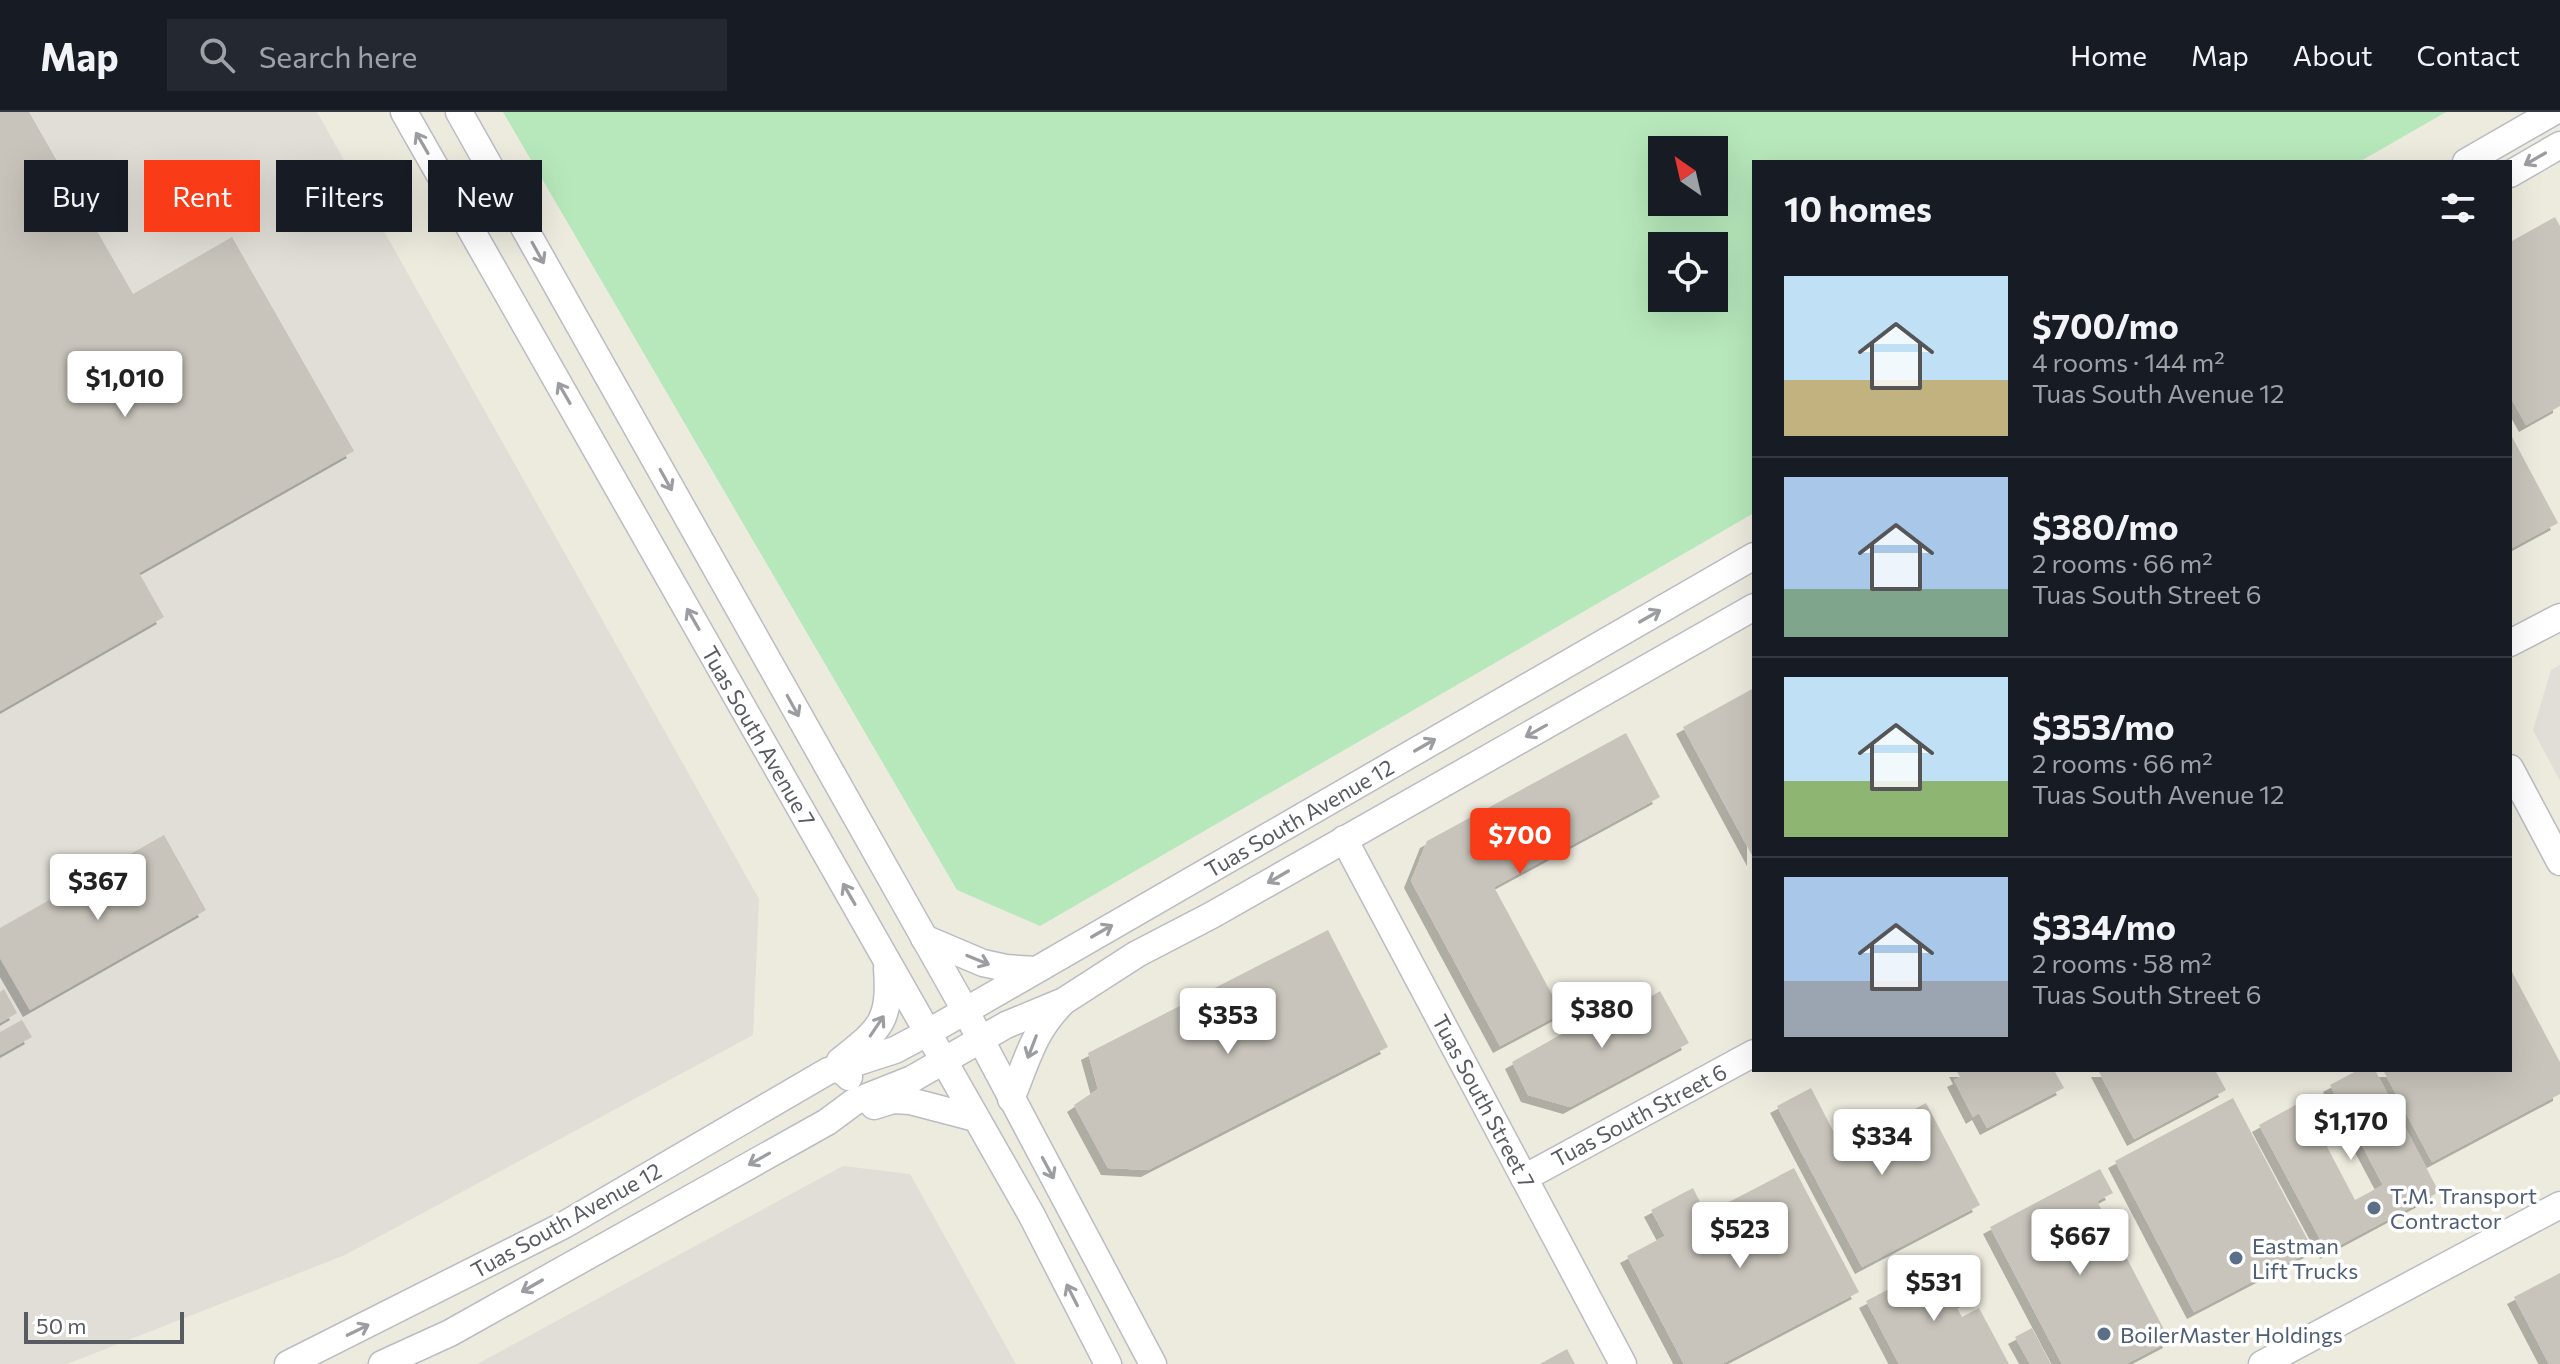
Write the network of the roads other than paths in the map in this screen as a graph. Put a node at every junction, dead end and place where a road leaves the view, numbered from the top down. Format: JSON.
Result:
{"nodes":[{"id":1,"x":404,"y":112,"type":"edge"},
{"id":2,"x":459,"y":112,"type":"edge"},
{"id":3,"x":2553,"y":112,"type":"edge"},
{"id":4,"x":2560,"y":145,"type":"edge"},
{"id":5,"x":2469,"y":160,"type":"edge"},
{"id":6,"x":2512,"y":173,"type":"edge"},
{"id":7,"x":1752,"y":557,"type":"edge"},
{"id":8,"x":1752,"y":608,"type":"edge"},
{"id":9,"x":2560,"y":617,"type":"edge"},
{"id":10,"x":2512,"y":642,"type":"edge"},
{"id":11,"x":2512,"y":772,"type":"edge"},
{"id":12,"x":1344,"y":839,"type":"junction"},
{"id":13,"x":2560,"y":862,"type":"edge"},
{"id":14,"x":924,"y":938,"type":"junction"},
{"id":15,"x":887,"y":962,"type":"junction"},
{"id":16,"x":1035,"y":970,"type":"junction"},
{"id":17,"x":1064,"y":1001,"type":"junction"},
{"id":18,"x":965,"y":1010,"type":"junction"},
{"id":19,"x":927,"y":1033,"type":"junction"},
{"id":20,"x":980,"y":1039,"type":"junction"},
{"id":21,"x":1752,"y":1054,"type":"edge"},
{"id":22,"x":943,"y":1060,"type":"junction"},
{"id":23,"x":833,"y":1069,"type":"junction"},
{"id":24,"x":1011,"y":1099,"type":"junction"},
{"id":25,"x":854,"y":1102,"type":"junction"},
{"id":26,"x":975,"y":1118,"type":"junction"},
{"id":27,"x":827,"y":1122,"type":"junction"},
{"id":28,"x":1524,"y":1178,"type":"junction"},
{"id":29,"x":2560,"y":1205,"type":"edge"},
{"id":30,"x":288,"y":1364,"type":"edge"},
{"id":31,"x":382,"y":1364,"type":"edge"},
{"id":32,"x":1108,"y":1364,"type":"edge"},
{"id":33,"x":1153,"y":1364,"type":"edge"},
{"id":34,"x":1623,"y":1364,"type":"edge"},
{"id":35,"x":2262,"y":1364,"type":"edge"}],
"edges":[{"from":15,"to":1,"type":"street","name":"Tuas South Avenue 7","one_way":true},
{"from":2,"to":14,"type":"street","name":"Tuas South Avenue 7","one_way":true},
{"from":3,"to":5,"type":"street"},
{"from":4,"to":6,"type":"street","one_way":true},
{"from":16,"to":7,"type":"street","name":"Tuas South Avenue 12","one_way":true},
{"from":8,"to":12,"type":"street","name":"Tuas South Avenue 12","one_way":true},
{"from":9,"to":10,"type":"street"},
{"from":11,"to":13,"type":"street"},
{"from":12,"to":17,"type":"street","name":"Tuas South Avenue 12","one_way":true},
{"from":12,"to":28,"type":"street","name":"Tuas South Street 7"},
{"from":14,"to":16,"type":"street","one_way":true},
{"from":14,"to":18,"type":"street","name":"Tuas South Avenue 7"},
{"from":15,"to":19,"type":"street","name":"Tuas South Avenue 7"},
{"from":23,"to":15,"type":"street","one_way":true},
{"from":16,"to":18,"type":"street","name":"Tuas South Avenue 12"},
{"from":17,"to":20,"type":"street","name":"Tuas South Avenue 12"},
{"from":17,"to":24,"type":"street","one_way":true},
{"from":18,"to":19,"type":"street","name":"Tuas South Avenue 12"},
{"from":18,"to":20,"type":"street","name":"Tuas South Avenue 7"},
{"from":19,"to":22,"type":"street","name":"Tuas South Avenue 7"},
{"from":19,"to":23,"type":"street","name":"Tuas South Avenue 12"},
{"from":20,"to":22,"type":"street","name":"Tuas South Avenue 12"},
{"from":20,"to":24,"type":"street","name":"Tuas South Avenue 7"},
{"from":21,"to":28,"type":"street","name":"Tuas South Street 6"},
{"from":22,"to":25,"type":"street","name":"Tuas South Avenue 12"},
{"from":22,"to":26,"type":"street","name":"Tuas South Avenue 7"},
{"from":23,"to":25,"type":"street"},
{"from":30,"to":23,"type":"street","name":"Tuas South Avenue 12","one_way":true},
{"from":24,"to":33,"type":"street","name":"Tuas South Avenue 7","one_way":true},
{"from":25,"to":27,"type":"street","name":"Tuas South Avenue 12"},
{"from":26,"to":27,"type":"street"},
{"from":32,"to":26,"type":"street","name":"Tuas South Avenue 7","one_way":true},
{"from":27,"to":31,"type":"street","name":"Tuas South Avenue 12","one_way":true},
{"from":28,"to":34,"type":"street","name":"Tuas South Street 7"},
{"from":29,"to":35,"type":"street"}]}
